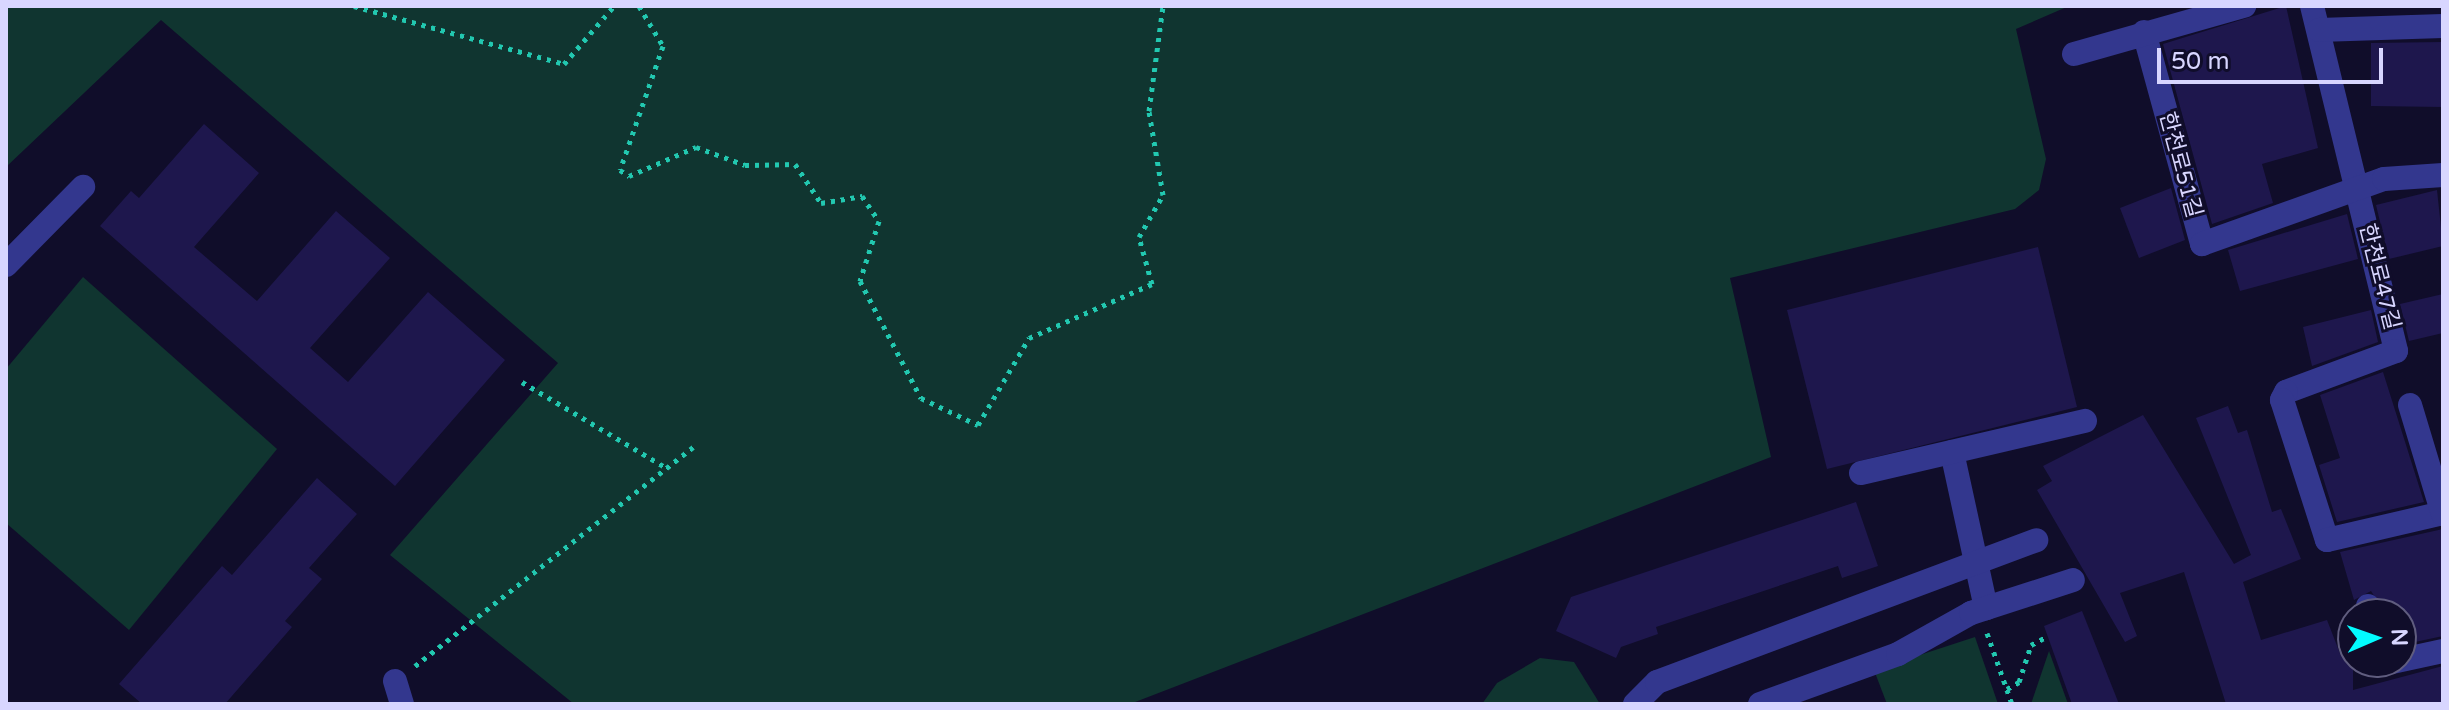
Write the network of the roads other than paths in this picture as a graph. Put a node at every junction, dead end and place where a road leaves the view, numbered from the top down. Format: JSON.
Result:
{"nodes":[{"id":1,"x":2244,"y":6,"type":"edge"},
{"id":2,"x":2312,"y":6,"type":"edge"},
{"id":3,"x":2443,"y":26,"type":"edge"},
{"id":4,"x":2319,"y":30,"type":"junction"},
{"id":5,"x":2144,"y":32,"type":"junction"},
{"id":6,"x":2074,"y":54,"type":"dead end"},
{"id":7,"x":2443,"y":175,"type":"edge"},
{"id":8,"x":83,"y":187,"type":"dead end"},
{"id":9,"x":2357,"y":190,"type":"junction"},
{"id":10,"x":6,"y":265,"type":"edge"},
{"id":11,"x":2410,"y":405,"type":"dead end"},
{"id":12,"x":2085,"y":421,"type":"dead end"},
{"id":13,"x":1952,"y":452,"type":"junction"},
{"id":14,"x":1861,"y":473,"type":"dead end"},
{"id":15,"x":2443,"y":514,"type":"edge"},
{"id":16,"x":2036,"y":540,"type":"dead end"},
{"id":17,"x":1975,"y":562,"type":"junction"},
{"id":18,"x":2073,"y":580,"type":"dead end"},
{"id":19,"x":1983,"y":609,"type":"junction"},
{"id":20,"x":2443,"y":651,"type":"edge"},
{"id":21,"x":2417,"y":657,"type":"edge"},
{"id":22,"x":1635,"y":704,"type":"edge"},
{"id":23,"x":1760,"y":704,"type":"edge"}],
"edges":[{"from":1,"to":5,"type":"street"},
{"from":2,"to":4,"type":"street","name":"한천로47길"},
{"from":3,"to":4,"type":"street"},
{"from":4,"to":9,"type":"street","name":"한천로47길"},
{"from":5,"to":6,"type":"street"},
{"from":5,"to":9,"type":"street","name":"한천로51길"},
{"from":7,"to":9,"type":"street","name":"한천로51길"},
{"from":8,"to":10,"type":"street"},
{"from":9,"to":15,"type":"street","name":"한천로47길"},
{"from":11,"to":15,"type":"street","name":"한천로47길"},
{"from":12,"to":13,"type":"street"},
{"from":13,"to":14,"type":"street"},
{"from":13,"to":17,"type":"street"},
{"from":16,"to":17,"type":"street"},
{"from":17,"to":19,"type":"street"},
{"from":17,"to":22,"type":"street"},
{"from":18,"to":19,"type":"street"},
{"from":19,"to":23,"type":"street"},
{"from":20,"to":21,"type":"street"}]}
